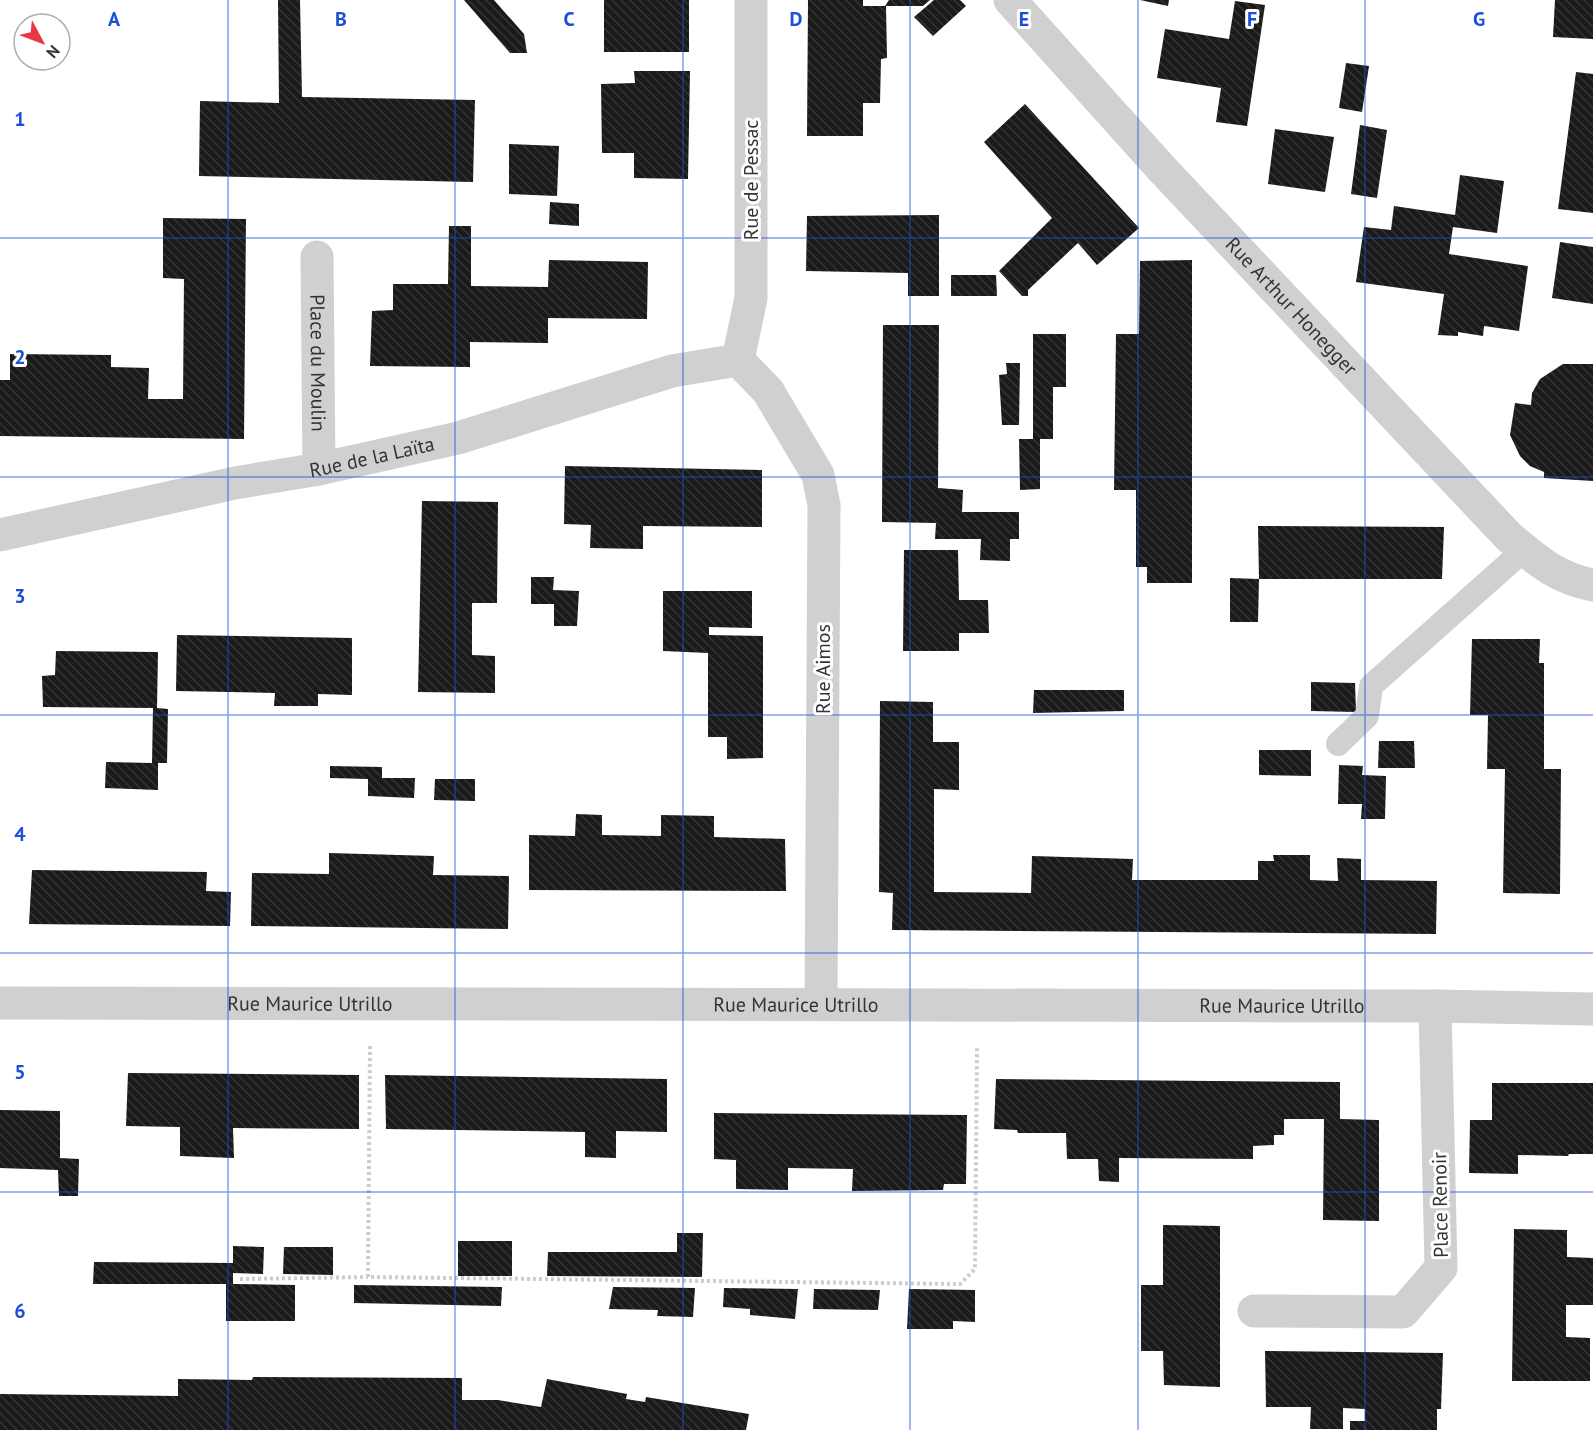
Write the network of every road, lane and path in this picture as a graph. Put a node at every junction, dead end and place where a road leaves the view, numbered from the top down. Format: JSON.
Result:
{"nodes":[{"id":1,"x":751,"y":0,"type":"edge"},
{"id":2,"x":1010,"y":0,"type":"edge"},
{"id":3,"x":317,"y":257,"type":"dead end"},
{"id":4,"x":738,"y":360,"type":"junction"},
{"id":5,"x":319,"y":469,"type":"junction"},
{"id":6,"x":0,"y":535,"type":"edge"},
{"id":7,"x":1524,"y":550,"type":"junction"},
{"id":8,"x":1593,"y":585,"type":"edge"},
{"id":9,"x":1338,"y":744,"type":"dead end"},
{"id":10,"x":0,"y":1003,"type":"edge"},
{"id":11,"x":371,"y":1004,"type":"junction"},
{"id":12,"x":821,"y":1004,"type":"junction"},
{"id":13,"x":977,"y":1006,"type":"junction"},
{"id":14,"x":1435,"y":1006,"type":"junction"},
{"id":15,"x":1593,"y":1009,"type":"edge"},
{"id":16,"x":368,"y":1277,"type":"junction"},
{"id":17,"x":240,"y":1279,"type":"dead end"},
{"id":18,"x":1254,"y":1311,"type":"dead end"}],
"edges":[{"from":1,"to":4,"type":"street","name":"Rue de Pessac"},
{"from":2,"to":7,"type":"street","name":"Rue Arthur Honegger"},
{"from":3,"to":5,"type":"street","name":"Place du Moulin"},
{"from":4,"to":5,"type":"street","name":"Rue de la Laïta"},
{"from":4,"to":12,"type":"street","name":"Rue Aimos"},
{"from":5,"to":6,"type":"street","name":"Rue de la Laïta"},
{"from":7,"to":8,"type":"street","name":"Rue Arthur Honegger"},
{"from":7,"to":9,"type":"lane"},
{"from":10,"to":11,"type":"street","name":"Rue Maurice Utrillo"},
{"from":11,"to":12,"type":"street","name":"Rue Maurice Utrillo"},
{"from":11,"to":16,"type":"path"},
{"from":12,"to":13,"type":"street","name":"Rue Maurice Utrillo"},
{"from":13,"to":14,"type":"street","name":"Rue Maurice Utrillo"},
{"from":13,"to":16,"type":"path"},
{"from":14,"to":15,"type":"street","name":"Rue Maurice Utrillo"},
{"from":14,"to":18,"type":"street","name":"Place Renoir"},
{"from":16,"to":17,"type":"path"}]}
